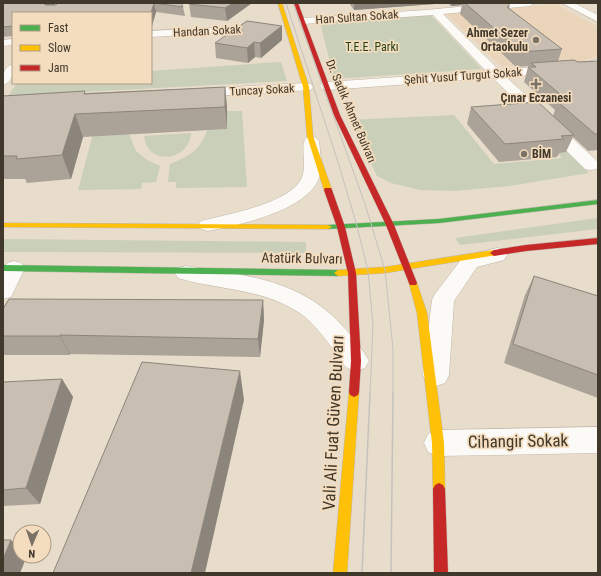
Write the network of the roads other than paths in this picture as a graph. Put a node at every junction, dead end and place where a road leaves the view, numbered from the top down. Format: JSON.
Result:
{"nodes":[{"id":1,"x":280,"y":3,"type":"edge"},
{"id":2,"x":296,"y":3,"type":"edge"},
{"id":3,"x":530,"y":3,"type":"edge"},
{"id":4,"x":567,"y":3,"type":"edge"},
{"id":5,"x":435,"y":12,"type":"junction"},
{"id":6,"x":598,"y":19,"type":"edge"},
{"id":7,"x":303,"y":21,"type":"junction"},
{"id":8,"x":288,"y":26,"type":"junction"},
{"id":9,"x":152,"y":34,"type":"edge"},
{"id":10,"x":598,"y":64,"type":"edge"},
{"id":11,"x":12,"y":69,"type":"edge"},
{"id":12,"x":495,"y":73,"type":"junction"},
{"id":13,"x":3,"y":81,"type":"edge"},
{"id":14,"x":327,"y":86,"type":"junction"},
{"id":15,"x":306,"y":87,"type":"junction"},
{"id":16,"x":186,"y":94,"type":"edge"},
{"id":17,"x":310,"y":136,"type":"junction"},
{"id":18,"x":591,"y":165,"type":"dead end"},
{"id":19,"x":598,"y":202,"type":"edge"},
{"id":20,"x":391,"y":224,"type":"junction"},
{"id":21,"x":3,"y":225,"type":"edge"},
{"id":22,"x":208,"y":225,"type":"junction"},
{"id":23,"x":341,"y":227,"type":"junction"},
{"id":24,"x":598,"y":240,"type":"edge"},
{"id":25,"x":526,"y":248,"type":"junction"},
{"id":26,"x":408,"y":266,"type":"junction"},
{"id":27,"x":9,"y":268,"type":"edge"},
{"id":28,"x":159,"y":269,"type":"junction"},
{"id":29,"x":352,"y":273,"type":"junction"},
{"id":30,"x":3,"y":291,"type":"edge"},
{"id":31,"x":356,"y":361,"type":"junction"},
{"id":32,"x":434,"y":400,"type":"junction"},
{"id":33,"x":598,"y":440,"type":"edge"},
{"id":34,"x":438,"y":443,"type":"junction"},
{"id":35,"x":340,"y":573,"type":"edge"},
{"id":36,"x":441,"y":573,"type":"edge"}],
"edges":[{"from":1,"to":8,"type":"main road"},
{"from":2,"to":7,"type":"main road","name":"Dr. Sadık Ahmet Bulvarı"},
{"from":3,"to":5,"type":"street","name":"Han Sultan Sokak"},
{"from":4,"to":6,"type":"street"},
{"from":5,"to":7,"type":"street","name":"Han Sultan Sokak"},
{"from":5,"to":12,"type":"street"},
{"from":7,"to":14,"type":"main road","name":"Dr. Sadık Ahmet Bulvarı"},
{"from":8,"to":9,"type":"street","name":"Handan Sokak"},
{"from":8,"to":15,"type":"main road"},
{"from":10,"to":12,"type":"street","name":"Şehit Yusuf Turgut Sokak"},
{"from":11,"to":13,"type":"street"},
{"from":12,"to":14,"type":"street","name":"Şehit Yusuf Turgut Sokak"},
{"from":12,"to":18,"type":"street"},
{"from":14,"to":20,"type":"main road","name":"Dr. Sadık Ahmet Bulvarı"},
{"from":15,"to":16,"type":"street","name":"Tuncay Sokak"},
{"from":15,"to":17,"type":"main road"},
{"from":17,"to":22,"type":"street"},
{"from":17,"to":23,"type":"main road"},
{"from":19,"to":20,"type":"main road"},
{"from":20,"to":23,"type":"main road"},
{"from":20,"to":26,"type":"main road"},
{"from":21,"to":22,"type":"main road"},
{"from":22,"to":23,"type":"main road"},
{"from":23,"to":29,"type":"main road","name":"Vali Ali Fuat Güven Bulvarı"},
{"from":24,"to":25,"type":"main road","name":"Atatürk Bulvarı"},
{"from":25,"to":26,"type":"main road","name":"Atatürk Bulvarı"},
{"from":25,"to":32,"type":"street"},
{"from":26,"to":29,"type":"main road","name":"Atatürk Bulvarı"},
{"from":26,"to":32,"type":"main road"},
{"from":27,"to":28,"type":"main road","name":"Atatürk Bulvarı"},
{"from":27,"to":30,"type":"street"},
{"from":28,"to":29,"type":"main road","name":"Atatürk Bulvarı"},
{"from":28,"to":31,"type":"street"},
{"from":29,"to":31,"type":"main road","name":"Vali Ali Fuat Güven Bulvarı"},
{"from":31,"to":35,"type":"main road","name":"Vali Ali Fuat Güven Bulvarı"},
{"from":32,"to":34,"type":"main road"},
{"from":33,"to":34,"type":"street","name":"Cihangir Sokak"},
{"from":34,"to":36,"type":"main road"}]}
